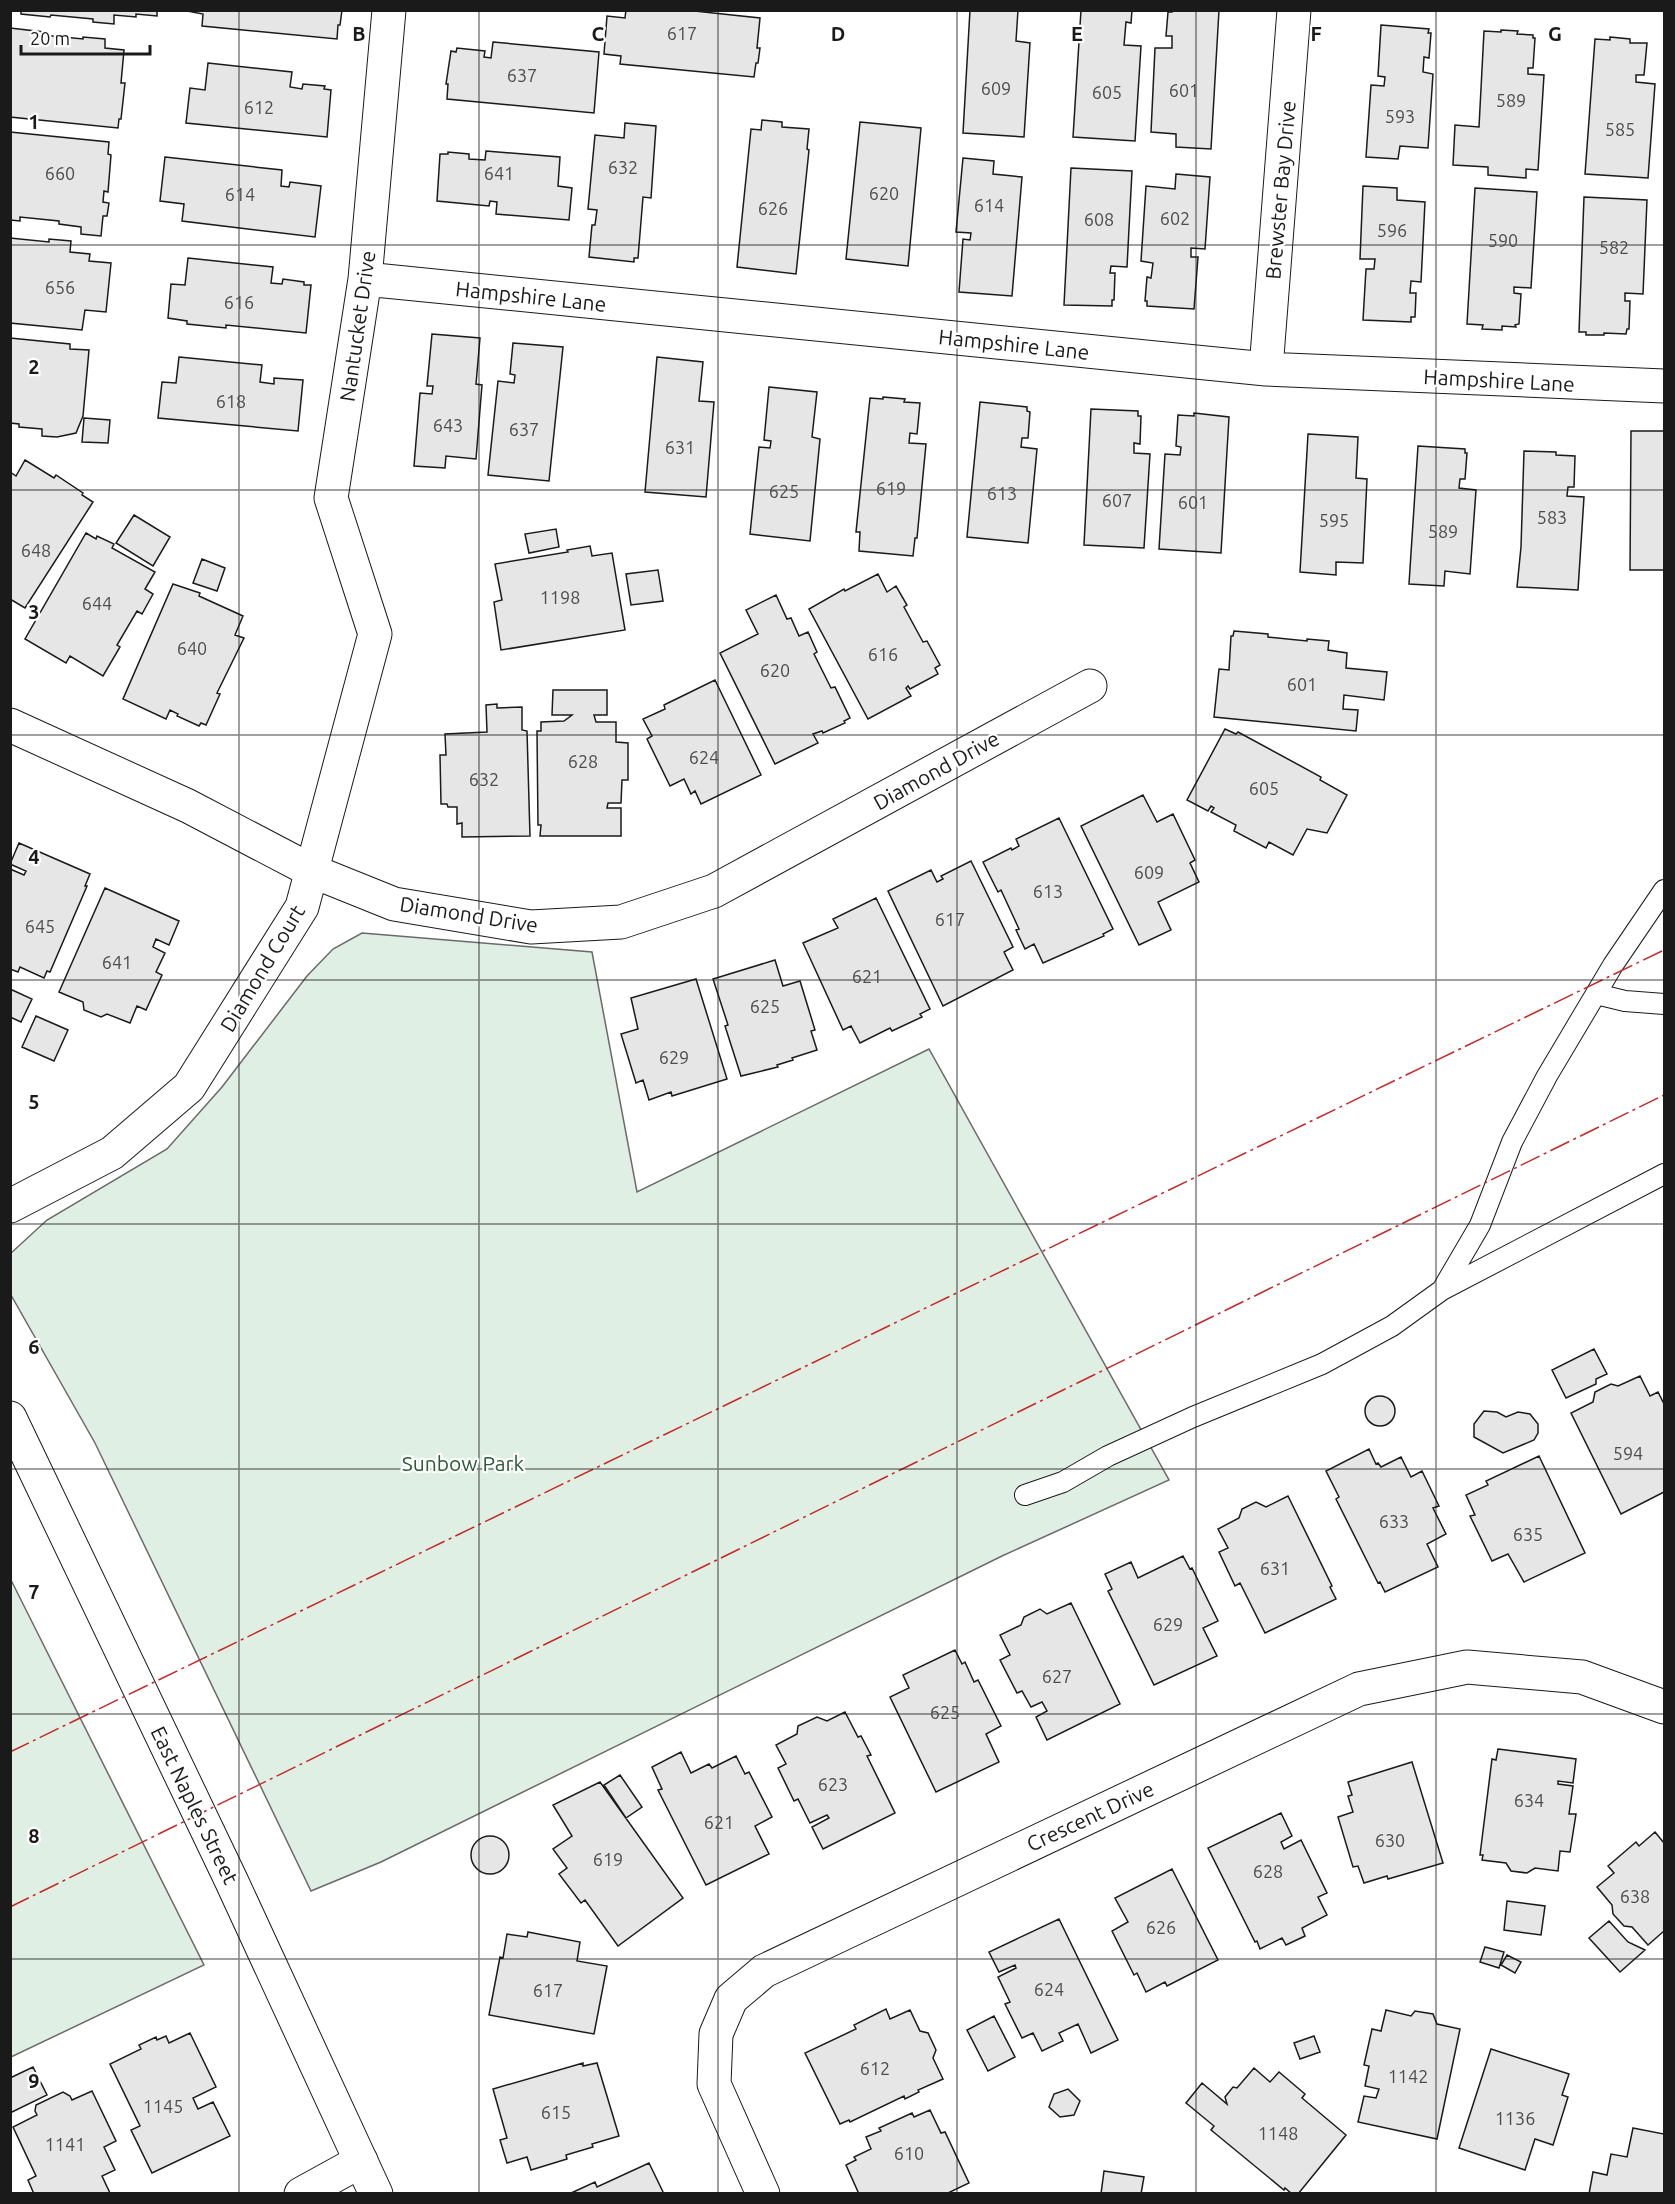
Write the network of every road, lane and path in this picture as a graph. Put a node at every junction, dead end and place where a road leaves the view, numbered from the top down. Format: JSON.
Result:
{"nodes":[{"id":1,"x":389,"y":10,"type":"edge"},
{"id":2,"x":1294,"y":10,"type":"edge"},
{"id":3,"x":365,"y":279,"type":"junction"},
{"id":4,"x":1266,"y":369,"type":"junction"},
{"id":5,"x":1665,"y":386,"type":"edge"},
{"id":6,"x":375,"y":634,"type":"joint"},
{"id":7,"x":1090,"y":686,"type":"dead end"},
{"id":8,"x":10,"y":725,"type":"edge"},
{"id":9,"x":312,"y":871,"type":"junction"},
{"id":10,"x":1665,"y":890,"type":"edge"},
{"id":11,"x":1596,"y":994,"type":"junction"},
{"id":12,"x":1665,"y":1005,"type":"edge"},
{"id":13,"x":1665,"y":1174,"type":"edge"},
{"id":14,"x":10,"y":1206,"type":"edge"},
{"id":15,"x":1442,"y":1290,"type":"junction"},
{"id":16,"x":10,"y":1418,"type":"edge"},
{"id":17,"x":1025,"y":1495,"type":"dead end"},
{"id":18,"x":1663,"y":1703,"type":"edge"},
{"id":19,"x":360,"y":2161,"type":"junction"},
{"id":20,"x":301,"y":2193,"type":"edge"},
{"id":21,"x":376,"y":2193,"type":"edge"},
{"id":22,"x":763,"y":2193,"type":"edge"}],
"edges":[{"from":1,"to":3,"type":"street","name":"Nantucket Drive"},
{"from":2,"to":4,"type":"street","name":"Brewster Bay Drive"},
{"from":3,"to":4,"type":"street","name":"Hampshire Lane"},
{"from":3,"to":6,"type":"street","name":"Nantucket Drive"},
{"from":4,"to":5,"type":"street","name":"Hampshire Lane"},
{"from":6,"to":9,"type":"street","name":"Diamond Court"},
{"from":7,"to":9,"type":"street","name":"Diamond Drive"},
{"from":8,"to":9,"type":"street","name":"Diamond Drive"},
{"from":9,"to":14,"type":"street","name":"Diamond Court"},
{"from":10,"to":11,"type":"lane"},
{"from":11,"to":12,"type":"lane"},
{"from":11,"to":15,"type":"lane"},
{"from":13,"to":15,"type":"lane"},
{"from":15,"to":17,"type":"lane"},
{"from":16,"to":19,"type":"street","name":"East Naples Street"},
{"from":18,"to":22,"type":"street","name":"Crescent Drive"},
{"from":19,"to":20,"type":"street"},
{"from":19,"to":21,"type":"street","name":"East Naples Street"}]}
